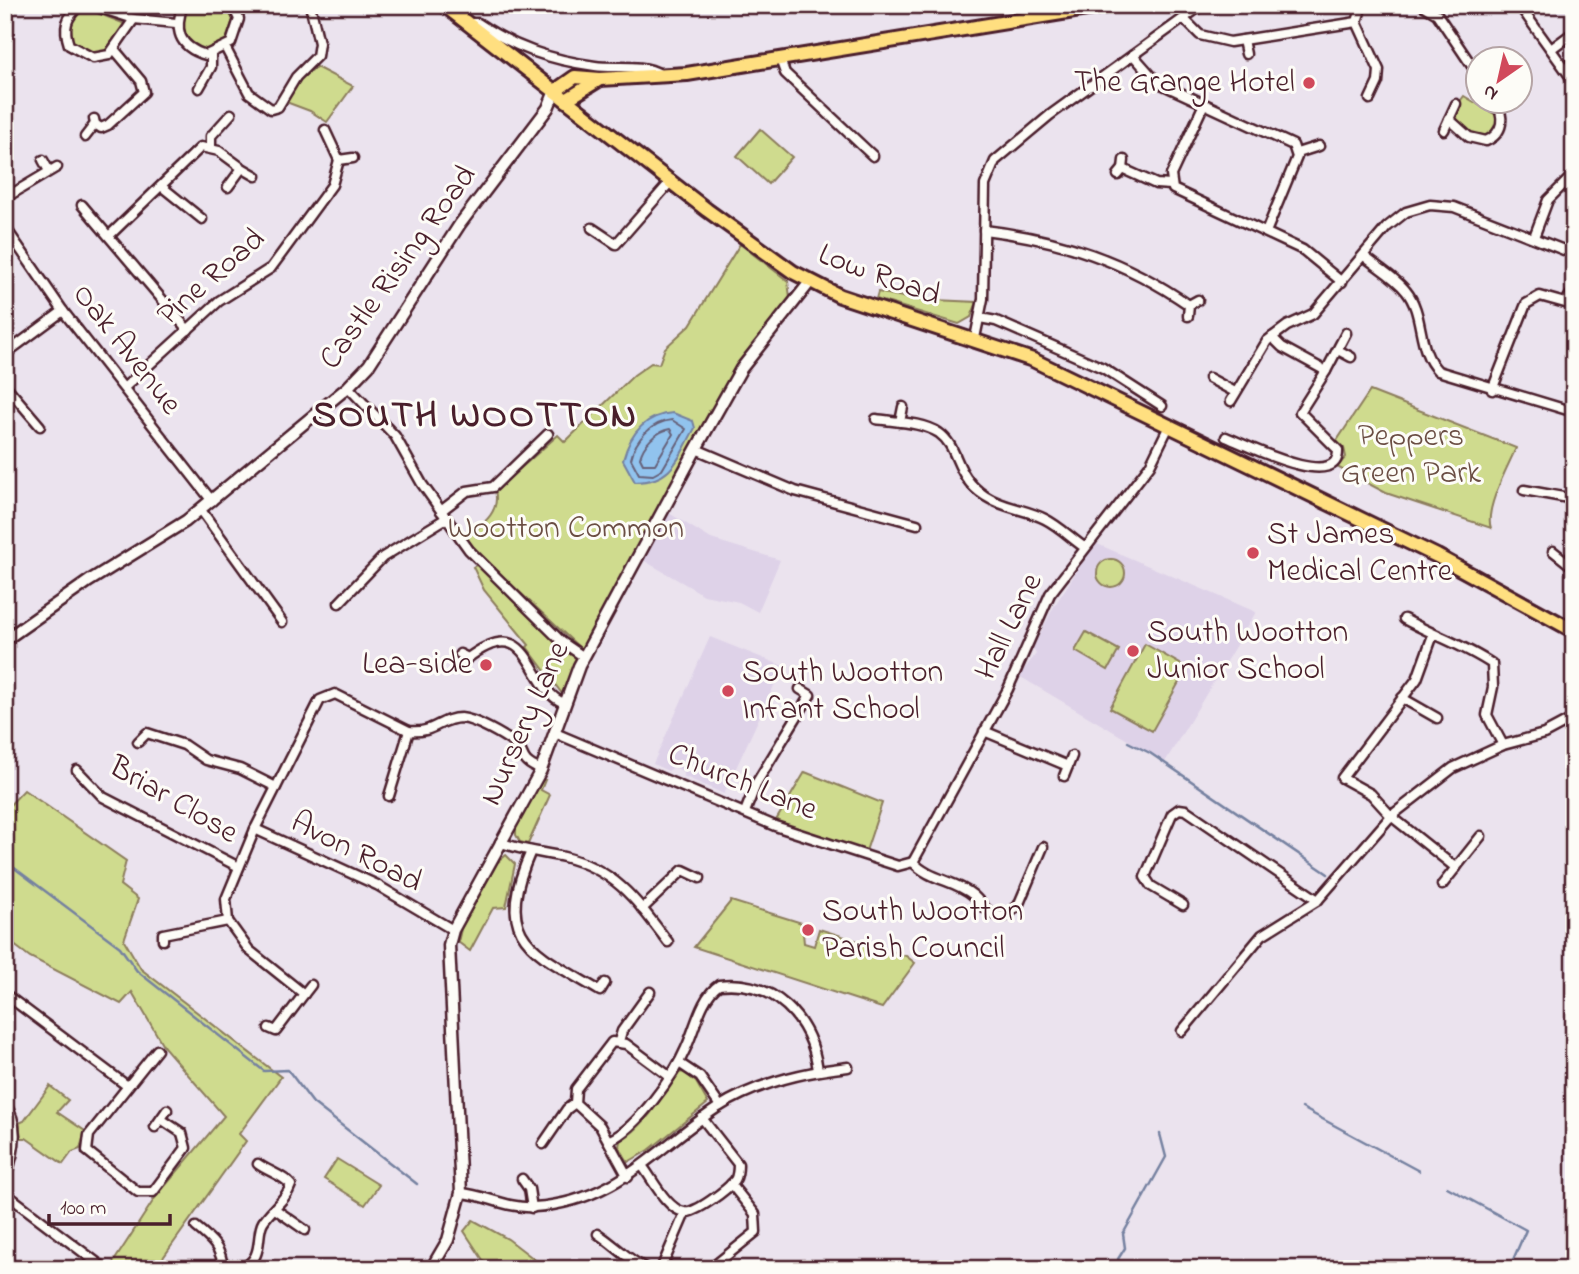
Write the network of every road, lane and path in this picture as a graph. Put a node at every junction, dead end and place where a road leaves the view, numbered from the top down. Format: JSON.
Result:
{"nodes":[{"id":1,"x":80,"y":5,"type":"edge"},
{"id":2,"x":91,"y":5,"type":"edge"},
{"id":3,"x":183,"y":5,"type":"edge"},
{"id":4,"x":232,"y":5,"type":"edge"},
{"id":5,"x":310,"y":5,"type":"edge"},
{"id":6,"x":444,"y":5,"type":"edge"},
{"id":7,"x":1111,"y":5,"type":"edge"},
{"id":8,"x":1202,"y":5,"type":"edge"},
{"id":9,"x":1422,"y":5,"type":"edge"},
{"id":10,"x":1519,"y":5,"type":"edge"},
{"id":11,"x":1195,"y":8,"type":"edge"},
{"id":12,"x":1360,"y":12,"type":"dead end"},
{"id":13,"x":134,"y":19,"type":"junction"},
{"id":14,"x":1184,"y":19,"type":"junction"},
{"id":15,"x":1357,"y":22,"type":"junction"},
{"id":16,"x":176,"y":23,"type":"junction"},
{"id":17,"x":467,"y":23,"type":"junction"},
{"id":18,"x":1574,"y":32,"type":"edge"},
{"id":19,"x":1243,"y":40,"type":"junction"},
{"id":20,"x":226,"y":47,"type":"junction"},
{"id":21,"x":114,"y":49,"type":"junction"},
{"id":22,"x":1551,"y":49,"type":"junction"},
{"id":23,"x":211,"y":54,"type":"junction"},
{"id":24,"x":1246,"y":54,"type":"dead end"},
{"id":25,"x":1464,"y":54,"type":"edge"},
{"id":26,"x":1133,"y":55,"type":"junction"},
{"id":27,"x":780,"y":59,"type":"junction"},
{"id":28,"x":663,"y":75,"type":"junction"},
{"id":29,"x":600,"y":79,"type":"junction"},
{"id":30,"x":1572,"y":79,"type":"dead end"},
{"id":31,"x":199,"y":88,"type":"dead end"},
{"id":32,"x":555,"y":91,"type":"junction"},
{"id":33,"x":566,"y":100,"type":"junction"},
{"id":34,"x":1370,"y":100,"type":"dead end"},
{"id":35,"x":1204,"y":104,"type":"junction"},
{"id":36,"x":1456,"y":104,"type":"dead end"},
{"id":37,"x":548,"y":108,"type":"junction"},
{"id":38,"x":231,"y":114,"type":"dead end"},
{"id":39,"x":1502,"y":116,"type":"edge"},
{"id":40,"x":1449,"y":119,"type":"junction"},
{"id":41,"x":325,"y":130,"type":"dead end"},
{"id":42,"x":1444,"y":130,"type":"dead end"},
{"id":43,"x":85,"y":137,"type":"dead end"},
{"id":44,"x":1319,"y":146,"type":"dead end"},
{"id":45,"x":215,"y":149,"type":"junction"},
{"id":46,"x":1297,"y":153,"type":"junction"},
{"id":47,"x":873,"y":156,"type":"dead end"},
{"id":48,"x":354,"y":158,"type":"dead end"},
{"id":49,"x":43,"y":160,"type":"dead end"},
{"id":50,"x":339,"y":160,"type":"junction"},
{"id":51,"x":242,"y":168,"type":"junction"},
{"id":52,"x":1121,"y":168,"type":"dead end"},
{"id":53,"x":1574,"y":174,"type":"edge"},
{"id":54,"x":256,"y":176,"type":"dead end"},
{"id":55,"x":672,"y":180,"type":"junction"},
{"id":56,"x":1171,"y":185,"type":"junction"},
{"id":57,"x":161,"y":186,"type":"junction"},
{"id":58,"x":228,"y":187,"type":"dead end"},
{"id":59,"x":5,"y":198,"type":"edge"},
{"id":60,"x":82,"y":205,"type":"dead end"},
{"id":61,"x":202,"y":219,"type":"dead end"},
{"id":62,"x":5,"y":227,"type":"edge"},
{"id":63,"x":593,"y":228,"type":"dead end"},
{"id":64,"x":984,"y":230,"type":"junction"},
{"id":65,"x":1266,"y":232,"type":"junction"},
{"id":66,"x":109,"y":236,"type":"junction"},
{"id":67,"x":1534,"y":237,"type":"junction"},
{"id":68,"x":1574,"y":254,"type":"edge"},
{"id":69,"x":1364,"y":256,"type":"junction"},
{"id":70,"x":810,"y":282,"type":"junction"},
{"id":71,"x":1342,"y":282,"type":"junction"},
{"id":72,"x":1574,"y":290,"type":"edge"},
{"id":73,"x":1198,"y":300,"type":"dead end"},
{"id":74,"x":1565,"y":303,"type":"junction"},
{"id":75,"x":1189,"y":305,"type":"junction"},
{"id":76,"x":1574,"y":307,"type":"edge"},
{"id":77,"x":63,"y":311,"type":"junction"},
{"id":78,"x":1188,"y":316,"type":"dead end"},
{"id":79,"x":980,"y":318,"type":"junction"},
{"id":80,"x":188,"y":330,"type":"junction"},
{"id":81,"x":1346,"y":333,"type":"dead end"},
{"id":82,"x":1272,"y":337,"type":"junction"},
{"id":83,"x":975,"y":338,"type":"junction"},
{"id":84,"x":1338,"y":350,"type":"junction"},
{"id":85,"x":5,"y":354,"type":"edge"},
{"id":86,"x":1351,"y":357,"type":"dead end"},
{"id":87,"x":1326,"y":371,"type":"junction"},
{"id":88,"x":1209,"y":378,"type":"dead end"},
{"id":89,"x":5,"y":385,"type":"edge"},
{"id":90,"x":125,"y":387,"type":"junction"},
{"id":91,"x":348,"y":387,"type":"junction"},
{"id":92,"x":1492,"y":390,"type":"junction"},
{"id":93,"x":1235,"y":392,"type":"junction"},
{"id":94,"x":1231,"y":401,"type":"dead end"},
{"id":95,"x":1157,"y":404,"type":"dead end"},
{"id":96,"x":903,"y":407,"type":"dead end"},
{"id":97,"x":1574,"y":412,"type":"edge"},
{"id":98,"x":876,"y":419,"type":"dead end"},
{"id":99,"x":900,"y":422,"type":"junction"},
{"id":100,"x":40,"y":426,"type":"dead end"},
{"id":101,"x":1169,"y":426,"type":"junction"},
{"id":102,"x":548,"y":433,"type":"dead end"},
{"id":103,"x":1226,"y":437,"type":"dead end"},
{"id":104,"x":695,"y":449,"type":"junction"},
{"id":105,"x":1524,"y":490,"type":"dead end"},
{"id":106,"x":1572,"y":499,"type":"edge"},
{"id":107,"x":212,"y":501,"type":"junction"},
{"id":108,"x":201,"y":510,"type":"junction"},
{"id":109,"x":1568,"y":510,"type":"dead end"},
{"id":110,"x":443,"y":515,"type":"junction"},
{"id":111,"x":917,"y":524,"type":"dead end"},
{"id":112,"x":1084,"y":547,"type":"junction"},
{"id":113,"x":1553,"y":551,"type":"dead end"},
{"id":114,"x":1567,"y":563,"type":"edge"},
{"id":115,"x":339,"y":603,"type":"dead end"},
{"id":116,"x":1540,"y":610,"type":"junction"},
{"id":117,"x":1404,"y":619,"type":"dead end"},
{"id":118,"x":282,"y":622,"type":"dead end"},
{"id":119,"x":1574,"y":632,"type":"edge"},
{"id":120,"x":1433,"y":635,"type":"junction"},
{"id":121,"x":1574,"y":638,"type":"edge"},
{"id":122,"x":5,"y":640,"type":"edge"},
{"id":123,"x":460,"y":654,"type":"dead end"},
{"id":124,"x":584,"y":657,"type":"junction"},
{"id":125,"x":800,"y":689,"type":"dead end"},
{"id":126,"x":1402,"y":698,"type":"junction"},
{"id":127,"x":564,"y":703,"type":"junction"},
{"id":128,"x":1437,"y":718,"type":"dead end"},
{"id":129,"x":1574,"y":718,"type":"edge"},
{"id":130,"x":141,"y":725,"type":"dead end"},
{"id":131,"x":409,"y":731,"type":"junction"},
{"id":132,"x":984,"y":731,"type":"junction"},
{"id":133,"x":147,"y":733,"type":"junction"},
{"id":134,"x":555,"y":733,"type":"junction"},
{"id":135,"x":138,"y":742,"type":"dead end"},
{"id":136,"x":1503,"y":745,"type":"junction"},
{"id":137,"x":1073,"y":756,"type":"dead end"},
{"id":138,"x":1068,"y":766,"type":"junction"},
{"id":139,"x":77,"y":770,"type":"dead end"},
{"id":140,"x":541,"y":770,"type":"junction"},
{"id":141,"x":1064,"y":776,"type":"dead end"},
{"id":142,"x":84,"y":778,"type":"junction"},
{"id":143,"x":76,"y":785,"type":"dead end"},
{"id":144,"x":276,"y":787,"type":"junction"},
{"id":145,"x":388,"y":796,"type":"dead end"},
{"id":146,"x":745,"y":812,"type":"junction"},
{"id":147,"x":1391,"y":816,"type":"junction"},
{"id":148,"x":255,"y":829,"type":"junction"},
{"id":149,"x":1481,"y":836,"type":"dead end"},
{"id":150,"x":500,"y":842,"type":"junction"},
{"id":151,"x":1043,"y":847,"type":"dead end"},
{"id":152,"x":531,"y":851,"type":"junction"},
{"id":153,"x":913,"y":862,"type":"junction"},
{"id":154,"x":239,"y":867,"type":"junction"},
{"id":155,"x":1456,"y":868,"type":"junction"},
{"id":156,"x":700,"y":878,"type":"dead end"},
{"id":157,"x":1442,"y":885,"type":"dead end"},
{"id":158,"x":1318,"y":900,"type":"junction"},
{"id":159,"x":1183,"y":905,"type":"dead end"},
{"id":160,"x":642,"y":909,"type":"junction"},
{"id":161,"x":228,"y":921,"type":"junction"},
{"id":162,"x":453,"y":930,"type":"junction"},
{"id":163,"x":163,"y":940,"type":"dead end"},
{"id":164,"x":668,"y":942,"type":"dead end"},
{"id":165,"x":311,"y":985,"type":"dead end"},
{"id":166,"x":650,"y":992,"type":"dead end"},
{"id":167,"x":5,"y":993,"type":"edge"},
{"id":168,"x":304,"y":994,"type":"junction"},
{"id":169,"x":596,"y":1000,"type":"dead end"},
{"id":170,"x":269,"y":1028,"type":"dead end"},
{"id":171,"x":1182,"y":1031,"type":"dead end"},
{"id":172,"x":619,"y":1041,"type":"junction"},
{"id":173,"x":158,"y":1050,"type":"dead end"},
{"id":174,"x":679,"y":1063,"type":"junction"},
{"id":175,"x":848,"y":1067,"type":"dead end"},
{"id":176,"x":818,"y":1070,"type":"junction"},
{"id":177,"x":669,"y":1076,"type":"junction"},
{"id":178,"x":126,"y":1085,"type":"junction"},
{"id":179,"x":575,"y":1103,"type":"junction"},
{"id":180,"x":5,"y":1104,"type":"edge"},
{"id":181,"x":720,"y":1106,"type":"junction"},
{"id":182,"x":167,"y":1110,"type":"dead end"},
{"id":183,"x":702,"y":1118,"type":"junction"},
{"id":184,"x":161,"y":1119,"type":"junction"},
{"id":185,"x":155,"y":1127,"type":"dead end"},
{"id":186,"x":610,"y":1140,"type":"junction"},
{"id":187,"x":542,"y":1144,"type":"dead end"},
{"id":188,"x":258,"y":1164,"type":"dead end"},
{"id":189,"x":643,"y":1167,"type":"junction"},
{"id":190,"x":628,"y":1177,"type":"junction"},
{"id":191,"x":5,"y":1179,"type":"edge"},
{"id":192,"x":522,"y":1179,"type":"dead end"},
{"id":193,"x":731,"y":1184,"type":"junction"},
{"id":194,"x":5,"y":1193,"type":"edge"},
{"id":195,"x":461,"y":1193,"type":"junction"},
{"id":196,"x":532,"y":1208,"type":"junction"},
{"id":197,"x":275,"y":1209,"type":"junction"},
{"id":198,"x":685,"y":1213,"type":"junction"},
{"id":199,"x":196,"y":1227,"type":"dead end"},
{"id":200,"x":305,"y":1230,"type":"dead end"},
{"id":201,"x":598,"y":1234,"type":"dead end"},
{"id":202,"x":98,"y":1266,"type":"edge"},
{"id":203,"x":223,"y":1269,"type":"edge"},
{"id":204,"x":239,"y":1269,"type":"edge"},
{"id":205,"x":431,"y":1269,"type":"edge"},
{"id":206,"x":647,"y":1269,"type":"edge"},
{"id":207,"x":661,"y":1269,"type":"edge"},
{"id":208,"x":710,"y":1269,"type":"edge"}],
"edges":[{"from":1,"to":21,"type":"street"},
{"from":2,"to":13,"type":"street"},
{"from":3,"to":16,"type":"street"},
{"from":4,"to":20,"type":"street"},
{"from":5,"to":20,"type":"street"},
{"from":6,"to":17,"type":"main road","name":"Low Road"},
{"from":7,"to":27,"type":"main road"},
{"from":8,"to":11,"type":"street"},
{"from":9,"to":25,"type":"street"},
{"from":10,"to":22,"type":"street"},
{"from":11,"to":14,"type":"street"},
{"from":12,"to":15,"type":"street"},
{"from":13,"to":16,"type":"street"},
{"from":13,"to":21,"type":"street"},
{"from":14,"to":19,"type":"street"},
{"from":14,"to":26,"type":"street"},
{"from":15,"to":19,"type":"street"},
{"from":15,"to":34,"type":"street"},
{"from":16,"to":23,"type":"street"},
{"from":17,"to":28,"type":"street"},
{"from":17,"to":32,"type":"main road","name":"Low Road"},
{"from":18,"to":22,"type":"street"},
{"from":19,"to":24,"type":"street"},
{"from":20,"to":23,"type":"street"},
{"from":21,"to":43,"type":"street"},
{"from":22,"to":30,"type":"street"},
{"from":23,"to":31,"type":"street"},
{"from":26,"to":35,"type":"street"},
{"from":26,"to":64,"type":"street"},
{"from":27,"to":28,"type":"main road"},
{"from":27,"to":47,"type":"street"},
{"from":28,"to":29,"type":"main road"},
{"from":29,"to":32,"type":"main road"},
{"from":29,"to":33,"type":"main road"},
{"from":32,"to":33,"type":"main road","name":"Low Road"},
{"from":32,"to":37,"type":"street","name":"Castle Rising Road"},
{"from":33,"to":37,"type":"street","name":"Castle Rising Road"},
{"from":33,"to":55,"type":"main road","name":"Low Road"},
{"from":35,"to":46,"type":"street"},
{"from":35,"to":56,"type":"street"},
{"from":36,"to":40,"type":"street"},
{"from":37,"to":91,"type":"street","name":"Castle Rising Road"},
{"from":38,"to":45,"type":"street"},
{"from":39,"to":40,"type":"street"},
{"from":40,"to":42,"type":"street"},
{"from":41,"to":50,"type":"street"},
{"from":44,"to":46,"type":"street"},
{"from":45,"to":51,"type":"street"},
{"from":45,"to":57,"type":"street"},
{"from":46,"to":65,"type":"street"},
{"from":48,"to":50,"type":"street"},
{"from":49,"to":59,"type":"street"},
{"from":50,"to":80,"type":"street","name":"Pine Road"},
{"from":51,"to":54,"type":"street"},
{"from":51,"to":58,"type":"street"},
{"from":52,"to":56,"type":"street"},
{"from":53,"to":67,"type":"street"},
{"from":55,"to":63,"type":"street"},
{"from":55,"to":70,"type":"main road","name":"Low Road"},
{"from":56,"to":65,"type":"street"},
{"from":57,"to":61,"type":"street"},
{"from":57,"to":66,"type":"street"},
{"from":60,"to":66,"type":"street"},
{"from":62,"to":77,"type":"street","name":"Oak Avenue"},
{"from":64,"to":75,"type":"street"},
{"from":64,"to":79,"type":"street"},
{"from":65,"to":71,"type":"street"},
{"from":66,"to":80,"type":"street"},
{"from":67,"to":68,"type":"street"},
{"from":67,"to":69,"type":"street"},
{"from":69,"to":71,"type":"street"},
{"from":69,"to":92,"type":"street"},
{"from":70,"to":83,"type":"main road","name":"Low Road"},
{"from":70,"to":104,"type":"street","name":"Nursery Lane"},
{"from":71,"to":82,"type":"street"},
{"from":72,"to":74,"type":"street"},
{"from":73,"to":75,"type":"street"},
{"from":74,"to":76,"type":"street"},
{"from":74,"to":92,"type":"street"},
{"from":75,"to":78,"type":"street"},
{"from":77,"to":85,"type":"street"},
{"from":77,"to":90,"type":"street","name":"Oak Avenue"},
{"from":79,"to":83,"type":"street"},
{"from":79,"to":95,"type":"street"},
{"from":80,"to":90,"type":"street","name":"Pine Road"},
{"from":81,"to":84,"type":"street"},
{"from":82,"to":87,"type":"street"},
{"from":82,"to":93,"type":"street"},
{"from":83,"to":101,"type":"main road","name":"Low Road"},
{"from":84,"to":86,"type":"street"},
{"from":84,"to":87,"type":"street"},
{"from":87,"to":103,"type":"street"},
{"from":88,"to":93,"type":"street"},
{"from":89,"to":100,"type":"street"},
{"from":90,"to":107,"type":"street","name":"Oak Avenue"},
{"from":91,"to":107,"type":"street","name":"Castle Rising Road"},
{"from":91,"to":110,"type":"street"},
{"from":92,"to":97,"type":"street"},
{"from":93,"to":94,"type":"street"},
{"from":96,"to":99,"type":"street"},
{"from":98,"to":99,"type":"street"},
{"from":99,"to":112,"type":"street"},
{"from":101,"to":112,"type":"street","name":"Hall Lane"},
{"from":101,"to":116,"type":"main road","name":"Low Road"},
{"from":102,"to":110,"type":"street"},
{"from":104,"to":111,"type":"street"},
{"from":104,"to":124,"type":"street","name":"Nursery Lane"},
{"from":105,"to":106,"type":"street"},
{"from":106,"to":109,"type":"street"},
{"from":107,"to":108,"type":"street","name":"Castle Rising Road"},
{"from":108,"to":118,"type":"street"},
{"from":108,"to":122,"type":"street","name":"Castle Rising Road"},
{"from":110,"to":115,"type":"street"},
{"from":110,"to":124,"type":"street"},
{"from":112,"to":132,"type":"street","name":"Hall Lane"},
{"from":113,"to":114,"type":"street"},
{"from":116,"to":119,"type":"main road"},
{"from":116,"to":121,"type":"main road"},
{"from":117,"to":120,"type":"street"},
{"from":120,"to":126,"type":"street"},
{"from":120,"to":136,"type":"street"},
{"from":123,"to":127,"type":"street"},
{"from":124,"to":127,"type":"street","name":"Nursery Lane"},
{"from":125,"to":146,"type":"street"},
{"from":126,"to":128,"type":"street"},
{"from":126,"to":147,"type":"street"},
{"from":127,"to":134,"type":"street","name":"Nursery Lane"},
{"from":129,"to":136,"type":"street"},
{"from":130,"to":133,"type":"street"},
{"from":131,"to":140,"type":"street"},
{"from":131,"to":144,"type":"street","name":"Avon Road"},
{"from":131,"to":145,"type":"street"},
{"from":132,"to":138,"type":"street"},
{"from":132,"to":153,"type":"street","name":"Hall Lane"},
{"from":133,"to":135,"type":"street"},
{"from":133,"to":144,"type":"street"},
{"from":134,"to":140,"type":"street","name":"Nursery Lane"},
{"from":134,"to":146,"type":"street","name":"Church Lane"},
{"from":136,"to":147,"type":"street"},
{"from":137,"to":138,"type":"street"},
{"from":138,"to":141,"type":"street"},
{"from":139,"to":142,"type":"street","name":"Briar Close"},
{"from":140,"to":150,"type":"street","name":"Nursery Lane"},
{"from":142,"to":143,"type":"street","name":"Briar Close"},
{"from":142,"to":154,"type":"street","name":"Briar Close"},
{"from":144,"to":148,"type":"street","name":"Avon Road"},
{"from":146,"to":153,"type":"street","name":"Church Lane"},
{"from":147,"to":155,"type":"street"},
{"from":147,"to":158,"type":"street"},
{"from":148,"to":154,"type":"street"},
{"from":148,"to":162,"type":"street","name":"Avon Road"},
{"from":149,"to":155,"type":"street"},
{"from":150,"to":152,"type":"street"},
{"from":150,"to":162,"type":"street","name":"Nursery Lane"},
{"from":151,"to":153,"type":"street"},
{"from":152,"to":160,"type":"street"},
{"from":152,"to":169,"type":"street"},
{"from":154,"to":161,"type":"street"},
{"from":155,"to":157,"type":"street"},
{"from":156,"to":160,"type":"street"},
{"from":158,"to":159,"type":"street"},
{"from":158,"to":171,"type":"street"},
{"from":160,"to":164,"type":"street"},
{"from":161,"to":163,"type":"street"},
{"from":161,"to":168,"type":"street"},
{"from":162,"to":195,"type":"street","name":"Nursery Lane"},
{"from":165,"to":168,"type":"street"},
{"from":166,"to":172,"type":"street"},
{"from":167,"to":178,"type":"street"},
{"from":168,"to":170,"type":"street"},
{"from":172,"to":177,"type":"street"},
{"from":172,"to":179,"type":"street"},
{"from":173,"to":178,"type":"street"},
{"from":174,"to":176,"type":"street"},
{"from":174,"to":177,"type":"street"},
{"from":174,"to":181,"type":"street"},
{"from":175,"to":176,"type":"street"},
{"from":176,"to":181,"type":"street"},
{"from":177,"to":186,"type":"street"},
{"from":178,"to":184,"type":"street"},
{"from":179,"to":186,"type":"street"},
{"from":179,"to":187,"type":"street"},
{"from":180,"to":191,"type":"street"},
{"from":181,"to":183,"type":"street"},
{"from":182,"to":184,"type":"street"},
{"from":183,"to":189,"type":"street"},
{"from":183,"to":193,"type":"street"},
{"from":184,"to":185,"type":"street"},
{"from":186,"to":190,"type":"street"},
{"from":188,"to":197,"type":"street"},
{"from":189,"to":190,"type":"street"},
{"from":189,"to":198,"type":"street"},
{"from":190,"to":196,"type":"street"},
{"from":192,"to":196,"type":"street"},
{"from":193,"to":198,"type":"street"},
{"from":193,"to":208,"type":"street"},
{"from":194,"to":202,"type":"street"},
{"from":195,"to":196,"type":"street"},
{"from":195,"to":205,"type":"street","name":"Nursery Lane"},
{"from":197,"to":200,"type":"street"},
{"from":197,"to":204,"type":"street"},
{"from":198,"to":207,"type":"street"},
{"from":199,"to":203,"type":"street"},
{"from":201,"to":206,"type":"street"}]}
